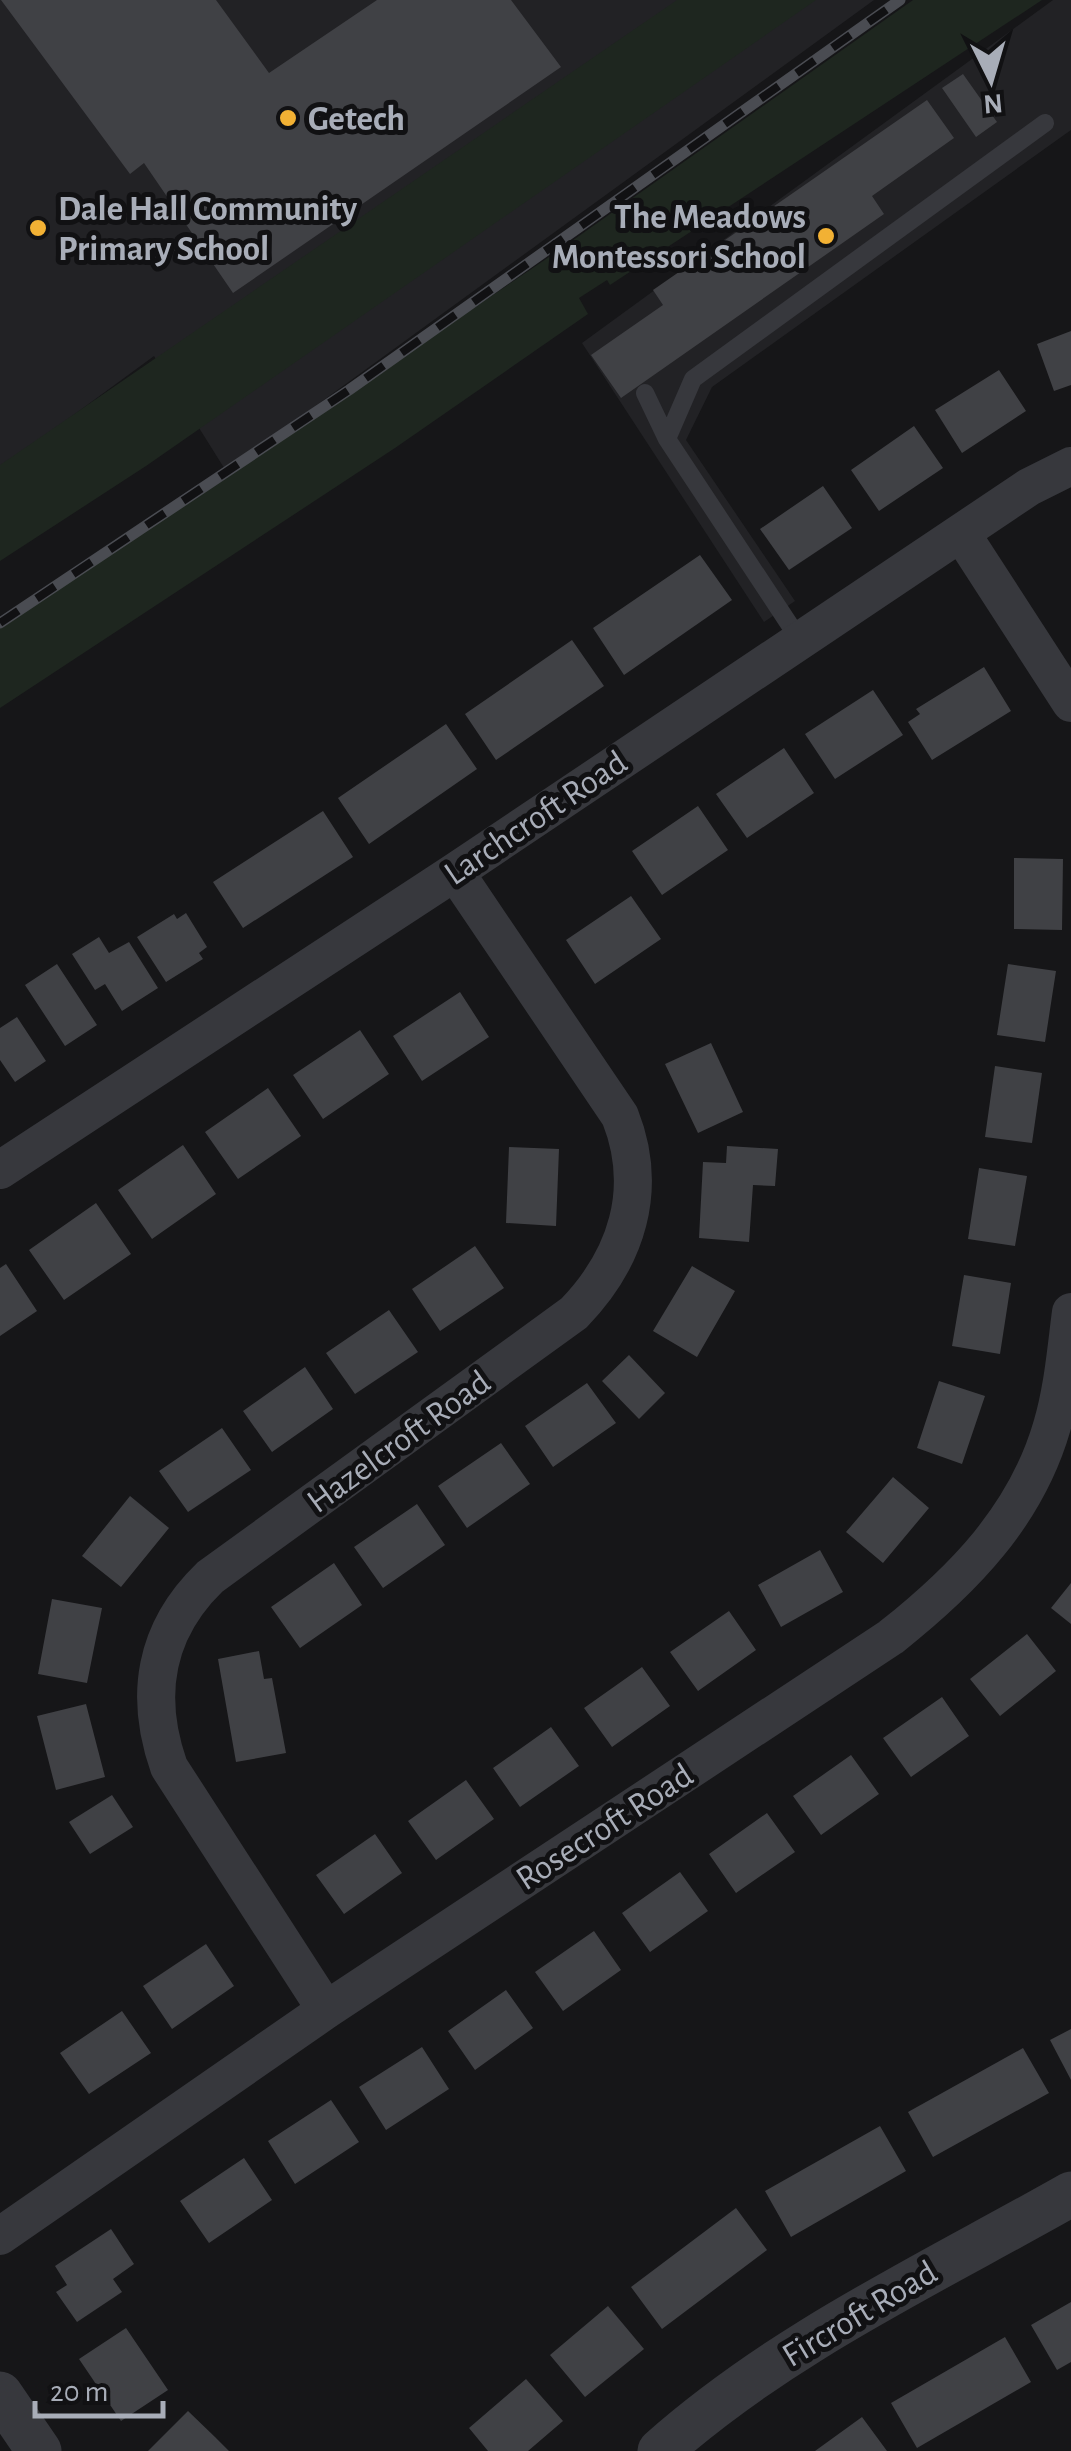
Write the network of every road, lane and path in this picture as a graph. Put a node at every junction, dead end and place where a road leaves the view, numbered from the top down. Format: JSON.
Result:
{"nodes":[{"id":1,"x":1045,"y":123,"type":"dead end"},
{"id":2,"x":645,"y":393,"type":"dead end"},
{"id":3,"x":666,"y":439,"type":"junction"},
{"id":4,"x":1071,"y":466,"type":"edge"},
{"id":5,"x":961,"y":533,"type":"junction"},
{"id":6,"x":800,"y":638,"type":"junction"},
{"id":7,"x":1071,"y":702,"type":"edge"},
{"id":8,"x":455,"y":872,"type":"junction"},
{"id":9,"x":0,"y":1170,"type":"edge"},
{"id":10,"x":1071,"y":1312,"type":"edge"},
{"id":11,"x":326,"y":2010,"type":"junction"},
{"id":12,"x":1071,"y":2194,"type":"edge"},
{"id":13,"x":0,"y":2236,"type":"edge"},
{"id":14,"x":0,"y":2394,"type":"edge"},
{"id":15,"x":38,"y":2451,"type":"edge"},
{"id":16,"x":660,"y":2451,"type":"edge"}],
"edges":[{"from":1,"to":3,"type":"lane"},
{"from":2,"to":3,"type":"lane"},
{"from":3,"to":6,"type":"lane"},
{"from":4,"to":5,"type":"street","name":"Larchcroft Road"},
{"from":5,"to":6,"type":"street","name":"Larchcroft Road"},
{"from":5,"to":7,"type":"street"},
{"from":6,"to":8,"type":"street","name":"Larchcroft Road"},
{"from":8,"to":9,"type":"street","name":"Larchcroft Road"},
{"from":8,"to":11,"type":"street","name":"Hazelcroft Road"},
{"from":10,"to":11,"type":"street","name":"Rosecroft Road"},
{"from":11,"to":13,"type":"street","name":"Rosecroft Road"},
{"from":12,"to":16,"type":"street","name":"Fircroft Road"},
{"from":14,"to":15,"type":"street"}]}
